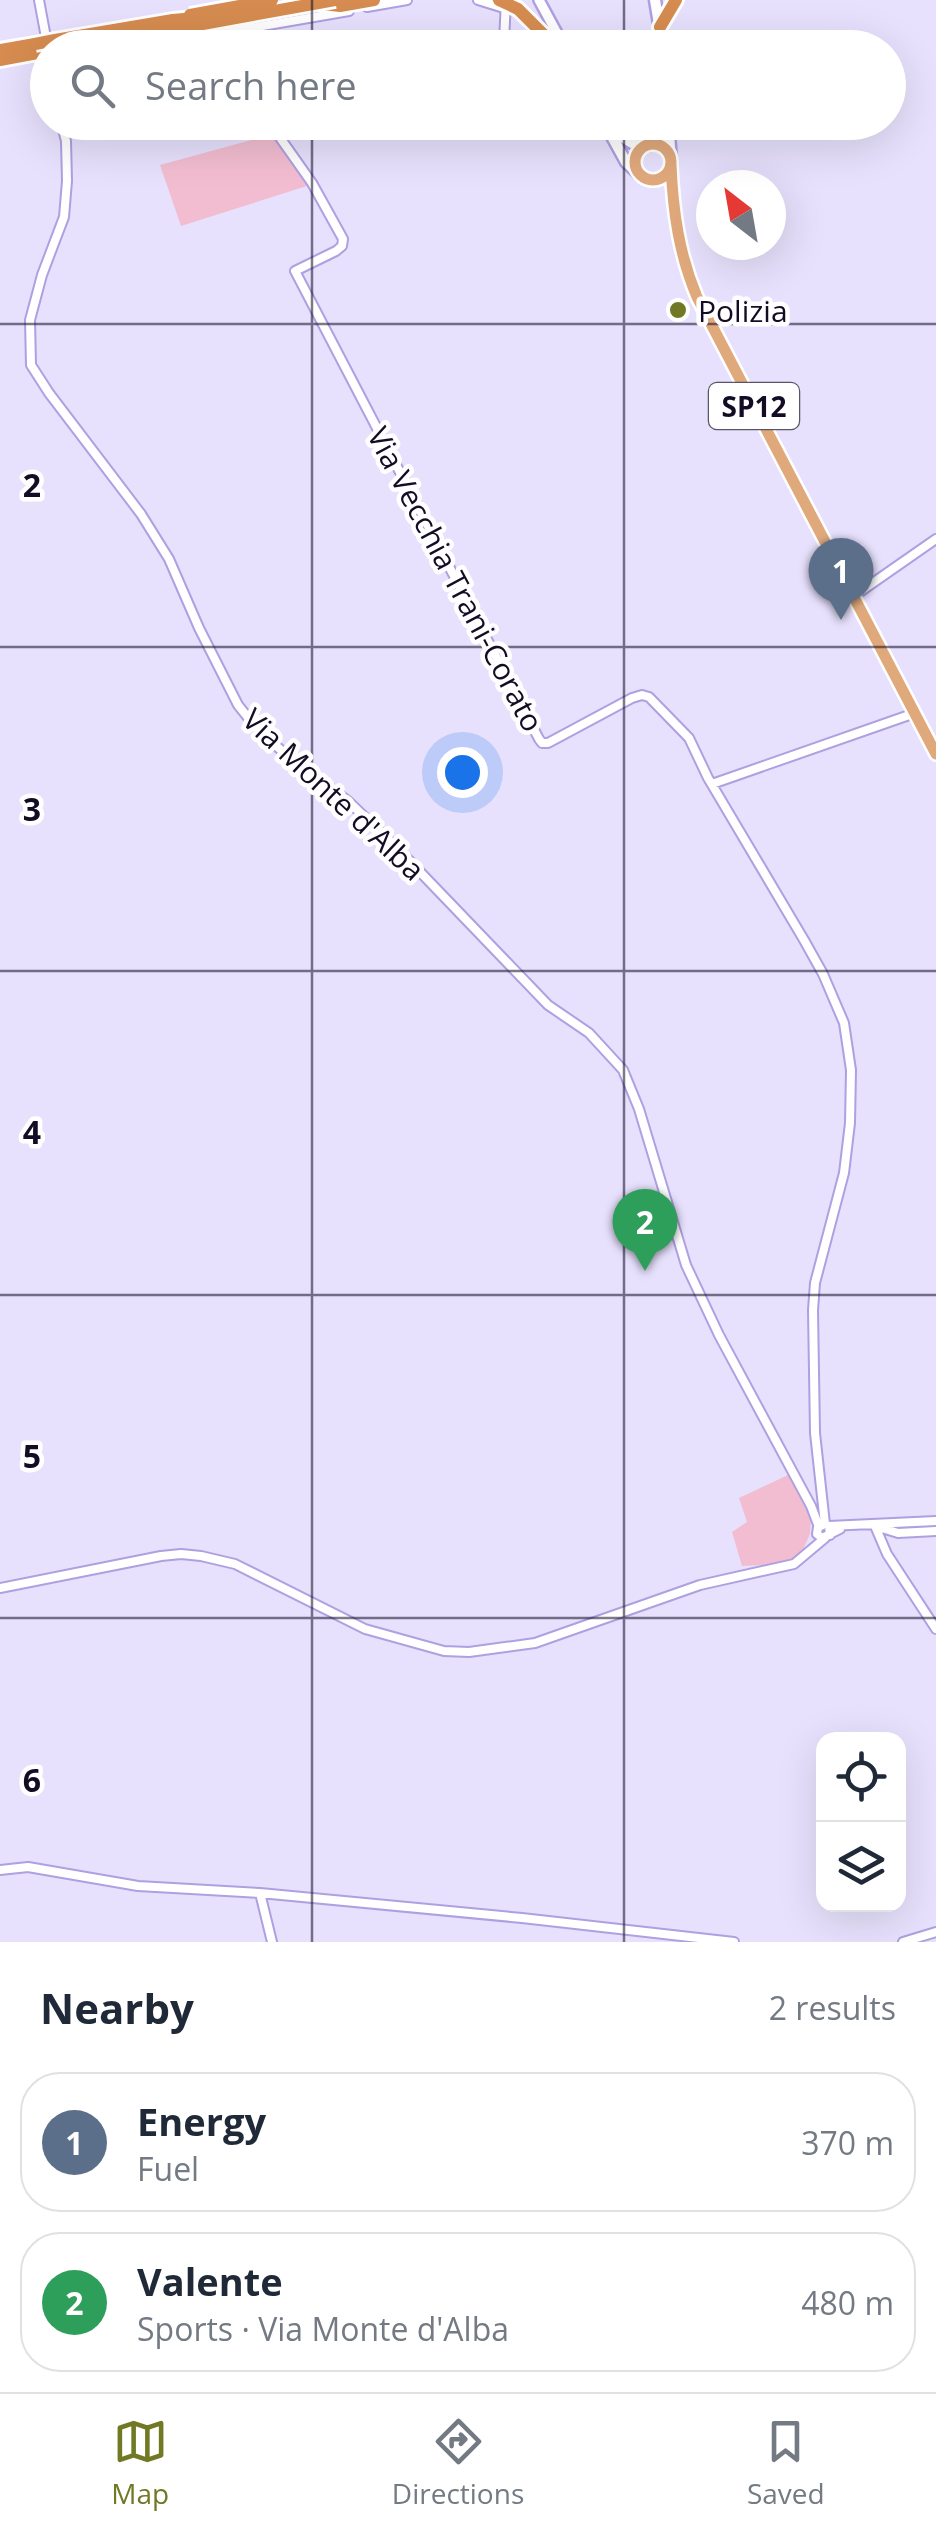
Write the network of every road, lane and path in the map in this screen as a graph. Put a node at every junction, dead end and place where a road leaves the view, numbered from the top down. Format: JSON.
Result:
{"nodes":[{"id":1,"x":40,"y":0,"type":"edge"},
{"id":2,"x":272,"y":0,"type":"edge"},
{"id":3,"x":296,"y":0,"type":"edge"},
{"id":4,"x":336,"y":0,"type":"edge"},
{"id":5,"x":374,"y":0,"type":"edge"},
{"id":6,"x":407,"y":0,"type":"edge"},
{"id":7,"x":478,"y":0,"type":"edge"},
{"id":8,"x":539,"y":0,"type":"edge"},
{"id":9,"x":655,"y":0,"type":"edge"},
{"id":10,"x":676,"y":0,"type":"edge"},
{"id":11,"x":232,"y":2,"type":"edge"},
{"id":12,"x":504,"y":3,"type":"edge"},
{"id":13,"x":316,"y":4,"type":"junction"},
{"id":14,"x":660,"y":27,"type":"junction"},
{"id":15,"x":43,"y":30,"type":"edge"},
{"id":16,"x":177,"y":30,"type":"junction"},
{"id":17,"x":236,"y":30,"type":"edge"},
{"id":18,"x":242,"y":30,"type":"edge"},
{"id":19,"x":504,"y":30,"type":"edge"},
{"id":20,"x":538,"y":30,"type":"edge"},
{"id":21,"x":555,"y":30,"type":"edge"},
{"id":22,"x":660,"y":30,"type":"edge"},
{"id":23,"x":30,"y":48,"type":"edge"},
{"id":24,"x":0,"y":50,"type":"edge"},
{"id":25,"x":30,"y":51,"type":"edge"},
{"id":26,"x":0,"y":60,"type":"edge"},
{"id":27,"x":66,"y":140,"type":"edge"},
{"id":28,"x":282,"y":140,"type":"edge"},
{"id":29,"x":614,"y":140,"type":"edge"},
{"id":30,"x":629,"y":140,"type":"edge"},
{"id":31,"x":653,"y":140,"type":"edge"},
{"id":32,"x":668,"y":140,"type":"edge"},
{"id":33,"x":647,"y":146,"type":"junction"},
{"id":34,"x":671,"y":162,"type":"junction"},
{"id":35,"x":642,"y":176,"type":"junction"},
{"id":36,"x":673,"y":209,"type":"junction"},
{"id":37,"x":936,"y":539,"type":"edge"},
{"id":38,"x":854,"y":596,"type":"junction"},
{"id":39,"x":916,"y":713,"type":"junction"},
{"id":40,"x":936,"y":754,"type":"edge"},
{"id":41,"x":712,"y":784,"type":"junction"},
{"id":42,"x":822,"y":1496,"type":"junction"},
{"id":43,"x":811,"y":1506,"type":"junction"},
{"id":44,"x":936,"y":1522,"type":"edge"},
{"id":45,"x":875,"y":1526,"type":"junction"},
{"id":46,"x":824,"y":1531,"type":"junction"},
{"id":47,"x":936,"y":1531,"type":"edge"},
{"id":48,"x":0,"y":1588,"type":"edge"},
{"id":49,"x":936,"y":1628,"type":"edge"},
{"id":50,"x":0,"y":1870,"type":"edge"},
{"id":51,"x":260,"y":1893,"type":"junction"},
{"id":52,"x":936,"y":1932,"type":"edge"},
{"id":53,"x":272,"y":1942,"type":"edge"},
{"id":54,"x":734,"y":1942,"type":"edge"},
{"id":55,"x":903,"y":1942,"type":"edge"}],
"edges":[{"from":1,"to":15,"type":"street"},
{"from":2,"to":16,"type":"highway","bridge":true},
{"from":3,"to":16,"type":"highway","bridge":true},
{"from":4,"to":13,"type":"highway","bridge":true},
{"from":5,"to":13,"type":"highway"},
{"from":6,"to":18,"type":"street"},
{"from":7,"to":12,"type":"street"},
{"from":8,"to":21,"type":"street"},
{"from":9,"to":14,"type":"main road"},
{"from":10,"to":14,"type":"highway"},
{"from":11,"to":17,"type":"street"},
{"from":12,"to":19,"type":"street"},
{"from":12,"to":20,"type":"highway","bridge":true},
{"from":13,"to":16,"type":"highway","bridge":true},
{"from":14,"to":22,"type":"main road"},
{"from":23,"to":24,"type":"highway"},
{"from":25,"to":26,"type":"highway"},
{"from":27,"to":43,"type":"street","name":"Via Monte d'Alba"},
{"from":28,"to":41,"type":"street","name":"Via Vecchia Trani-Corato"},
{"from":29,"to":35,"type":"main road"},
{"from":30,"to":33,"type":"main road"},
{"from":31,"to":33,"type":"main road"},
{"from":32,"to":34,"type":"main road"},
{"from":33,"to":34,"type":"main road"},
{"from":33,"to":35,"type":"main road"},
{"from":34,"to":35,"type":"main road"},
{"from":34,"to":36,"type":"main road","number":"SP12"},
{"from":35,"to":36,"type":"main road"},
{"from":36,"to":38,"type":"main road","number":"SP12"},
{"from":37,"to":38,"type":"street"},
{"from":38,"to":39,"type":"main road","number":"SP12"},
{"from":39,"to":40,"type":"main road","number":"SP12"},
{"from":39,"to":41,"type":"street"},
{"from":41,"to":42,"type":"street","name":"Via Vecchia Trani-Corato"},
{"from":42,"to":43,"type":"street"},
{"from":42,"to":46,"type":"street","name":"Via Vecchia Trani-Corato"},
{"from":43,"to":46,"type":"street","name":"Via Monte d'Alba"},
{"from":44,"to":45,"type":"street"},
{"from":45,"to":46,"type":"street"},
{"from":45,"to":47,"type":"street"},
{"from":45,"to":49,"type":"street"},
{"from":46,"to":48,"type":"street"},
{"from":50,"to":51,"type":"street"},
{"from":51,"to":53,"type":"street"},
{"from":51,"to":54,"type":"street"},
{"from":52,"to":55,"type":"street"}]}
